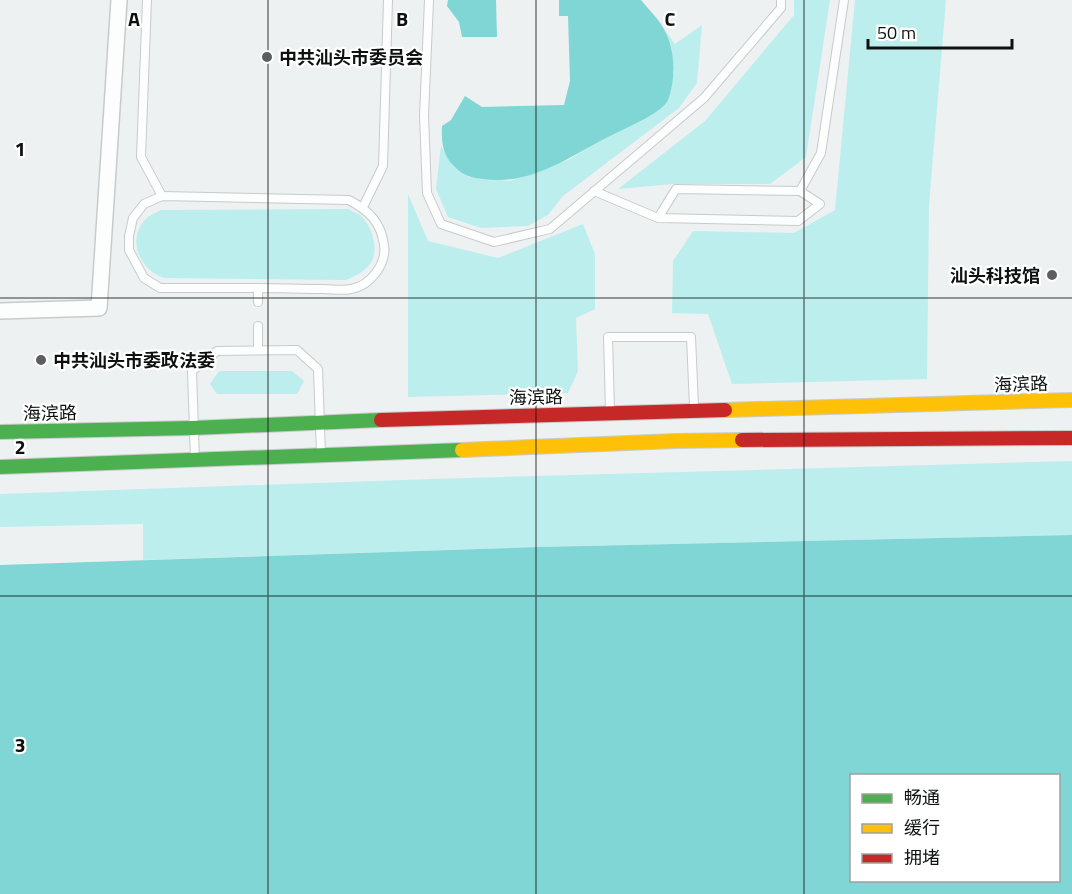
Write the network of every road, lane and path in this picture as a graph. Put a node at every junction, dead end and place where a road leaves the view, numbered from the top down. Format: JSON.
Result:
{"nodes":[{"id":1,"x":119,"y":0,"type":"edge"},
{"id":2,"x":147,"y":0,"type":"edge"},
{"id":3,"x":388,"y":0,"type":"edge"},
{"id":4,"x":429,"y":0,"type":"edge"},
{"id":5,"x":781,"y":0,"type":"edge"},
{"id":6,"x":844,"y":0,"type":"edge"},
{"id":7,"x":594,"y":191,"type":"junction"},
{"id":8,"x":800,"y":191,"type":"junction"},
{"id":9,"x":162,"y":196,"type":"junction"},
{"id":10,"x":363,"y":207,"type":"junction"},
{"id":11,"x":658,"y":218,"type":"junction"},
{"id":12,"x":258,"y":288,"type":"junction"},
{"id":13,"x":258,"y":302,"type":"dead end"},
{"id":14,"x":0,"y":311,"type":"edge"},
{"id":15,"x":258,"y":326,"type":"dead end"},
{"id":16,"x":258,"y":350,"type":"junction"},
{"id":17,"x":1072,"y":400,"type":"edge"},
{"id":18,"x":695,"y":412,"type":"junction"},
{"id":19,"x":615,"y":414,"type":"junction"},
{"id":20,"x":319,"y":422,"type":"junction"},
{"id":21,"x":193,"y":428,"type":"junction"},
{"id":22,"x":0,"y":432,"type":"edge"},
{"id":23,"x":1072,"y":438,"type":"edge"},
{"id":24,"x":321,"y":456,"type":"junction"},
{"id":25,"x":195,"y":461,"type":"junction"},
{"id":26,"x":0,"y":467,"type":"edge"}],
"edges":[{"from":1,"to":14,"type":"street"},
{"from":2,"to":9,"type":"lane"},
{"from":3,"to":10,"type":"lane"},
{"from":4,"to":7,"type":"lane"},
{"from":5,"to":7,"type":"lane"},
{"from":6,"to":8,"type":"lane"},
{"from":7,"to":11,"type":"lane"},
{"from":8,"to":11,"type":"lane"},
{"from":8,"to":11,"type":"lane"},
{"from":9,"to":10,"type":"lane"},
{"from":9,"to":12,"type":"lane"},
{"from":10,"to":12,"type":"lane"},
{"from":12,"to":13,"type":"lane"},
{"from":15,"to":16,"type":"lane"},
{"from":16,"to":20,"type":"lane"},
{"from":16,"to":21,"type":"lane"},
{"from":17,"to":18,"type":"main road","name":"海滨路"},
{"from":18,"to":19,"type":"main road","name":"海滨路"},
{"from":18,"to":19,"type":"lane"},
{"from":19,"to":20,"type":"main road","name":"海滨路"},
{"from":20,"to":21,"type":"main road","name":"海滨路"},
{"from":20,"to":24,"type":"lane"},
{"from":21,"to":22,"type":"main road","name":"海滨路"},
{"from":21,"to":25,"type":"lane"},
{"from":23,"to":24,"type":"main road"},
{"from":24,"to":25,"type":"main road"},
{"from":25,"to":26,"type":"main road"}]}
